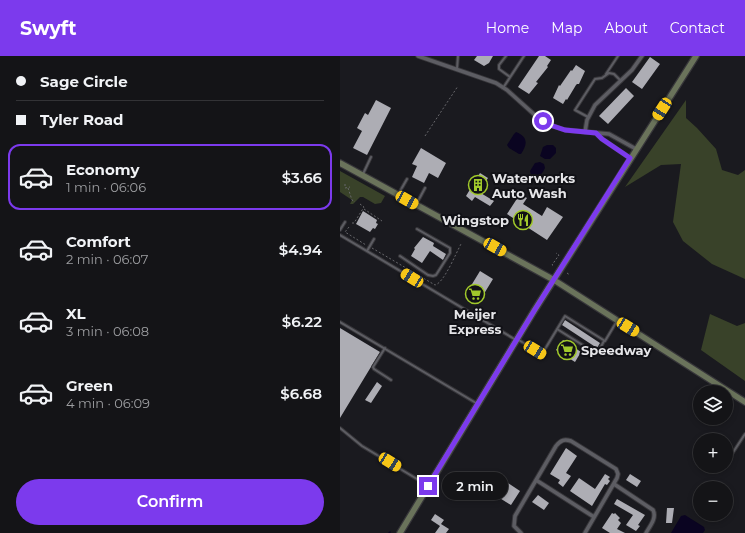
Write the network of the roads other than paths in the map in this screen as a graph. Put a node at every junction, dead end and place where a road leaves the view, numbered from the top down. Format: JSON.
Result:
{"nodes":[{"id":1,"x":418,"y":56,"type":"edge"},
{"id":2,"x":458,"y":56,"type":"edge"},
{"id":3,"x":506,"y":56,"type":"edge"},
{"id":4,"x":524,"y":56,"type":"edge"},
{"id":5,"x":618,"y":56,"type":"edge"},
{"id":6,"x":642,"y":56,"type":"edge"},
{"id":7,"x":696,"y":56,"type":"edge"},
{"id":8,"x":457,"y":69,"type":"junction"},
{"id":9,"x":606,"y":75,"type":"junction"},
{"id":10,"x":510,"y":77,"type":"junction"},
{"id":11,"x":621,"y":81,"type":"junction"},
{"id":12,"x":503,"y":88,"type":"junction"},
{"id":13,"x":588,"y":117,"type":"junction"},
{"id":14,"x":585,"y":132,"type":"junction"},
{"id":15,"x":596,"y":133,"type":"junction"},
{"id":16,"x":636,"y":149,"type":"junction"},
{"id":17,"x":371,"y":157,"type":"dead end"},
{"id":18,"x":630,"y":158,"type":"junction"},
{"id":19,"x":340,"y":163,"type":"edge"},
{"id":20,"x":362,"y":175,"type":"junction"},
{"id":21,"x":407,"y":179,"type":"dead end"},
{"id":22,"x":425,"y":188,"type":"dead end"},
{"id":23,"x":398,"y":194,"type":"junction"},
{"id":24,"x":417,"y":205,"type":"junction"},
{"id":25,"x":345,"y":222,"type":"dead end"},
{"id":26,"x":417,"y":229,"type":"dead end"},
{"id":27,"x":340,"y":230,"type":"edge"},
{"id":28,"x":340,"y":235,"type":"edge"},
{"id":29,"x":374,"y":239,"type":"dead end"},
{"id":30,"x":367,"y":251,"type":"junction"},
{"id":31,"x":400,"y":256,"type":"dead end"},
{"id":32,"x":554,"y":280,"type":"junction"},
{"id":33,"x":618,"y":320,"type":"junction"},
{"id":34,"x":340,"y":322,"type":"edge"},
{"id":35,"x":557,"y":329,"type":"junction"},
{"id":36,"x":517,"y":339,"type":"junction"},
{"id":37,"x":604,"y":341,"type":"junction"},
{"id":38,"x":385,"y":348,"type":"junction"},
{"id":39,"x":391,"y":380,"type":"dead end"},
{"id":40,"x":745,"y":402,"type":"edge"},
{"id":41,"x":478,"y":404,"type":"junction"},
{"id":42,"x":340,"y":428,"type":"edge"},
{"id":43,"x":745,"y":434,"type":"edge"},
{"id":44,"x":733,"y":452,"type":"edge"},
{"id":45,"x":536,"y":480,"type":"junction"},
{"id":46,"x":614,"y":484,"type":"junction"},
{"id":47,"x":428,"y":486,"type":"junction"},
{"id":48,"x":594,"y":518,"type":"junction"},
{"id":49,"x":400,"y":533,"type":"edge"},
{"id":50,"x":521,"y":533,"type":"edge"},
{"id":51,"x":585,"y":533,"type":"edge"},
{"id":52,"x":646,"y":533,"type":"edge"}],
"edges":[{"from":1,"to":8,"type":"street"},
{"from":2,"to":8,"type":"lane"},
{"from":3,"to":10,"type":"lane"},
{"from":4,"to":10,"type":"lane"},
{"from":5,"to":9,"type":"lane"},
{"from":6,"to":11,"type":"street"},
{"from":7,"to":16,"type":"street"},
{"from":8,"to":12,"type":"street"},
{"from":9,"to":11,"type":"lane"},
{"from":9,"to":13,"type":"lane"},
{"from":10,"to":12,"type":"lane"},
{"from":11,"to":13,"type":"street"},
{"from":12,"to":14,"type":"street"},
{"from":13,"to":14,"type":"street"},
{"from":14,"to":15,"type":"street"},
{"from":15,"to":16,"type":"street"},
{"from":15,"to":18,"type":"street"},
{"from":16,"to":18,"type":"street"},
{"from":17,"to":20,"type":"lane"},
{"from":18,"to":32,"type":"street"},
{"from":19,"to":20,"type":"street"},
{"from":20,"to":23,"type":"street"},
{"from":21,"to":23,"type":"lane"},
{"from":22,"to":24,"type":"lane"},
{"from":23,"to":24,"type":"street"},
{"from":24,"to":32,"type":"street"},
{"from":25,"to":27,"type":"lane"},
{"from":26,"to":31,"type":"lane"},
{"from":28,"to":30,"type":"lane"},
{"from":29,"to":30,"type":"lane"},
{"from":30,"to":36,"type":"lane"},
{"from":32,"to":33,"type":"street"},
{"from":32,"to":36,"type":"street"},
{"from":33,"to":37,"type":"lane"},
{"from":33,"to":40,"type":"street"},
{"from":34,"to":38,"type":"lane"},
{"from":35,"to":36,"type":"lane"},
{"from":35,"to":37,"type":"lane"},
{"from":35,"to":37,"type":"lane"},
{"from":36,"to":41,"type":"street"},
{"from":38,"to":39,"type":"lane"},
{"from":38,"to":41,"type":"lane"},
{"from":41,"to":47,"type":"street"},
{"from":42,"to":47,"type":"lane"},
{"from":43,"to":44,"type":"lane"},
{"from":45,"to":46,"type":"street"},
{"from":45,"to":48,"type":"street"},
{"from":45,"to":50,"type":"street"},
{"from":46,"to":48,"type":"street"},
{"from":46,"to":52,"type":"street"},
{"from":47,"to":49,"type":"street"},
{"from":48,"to":51,"type":"street"}]}
